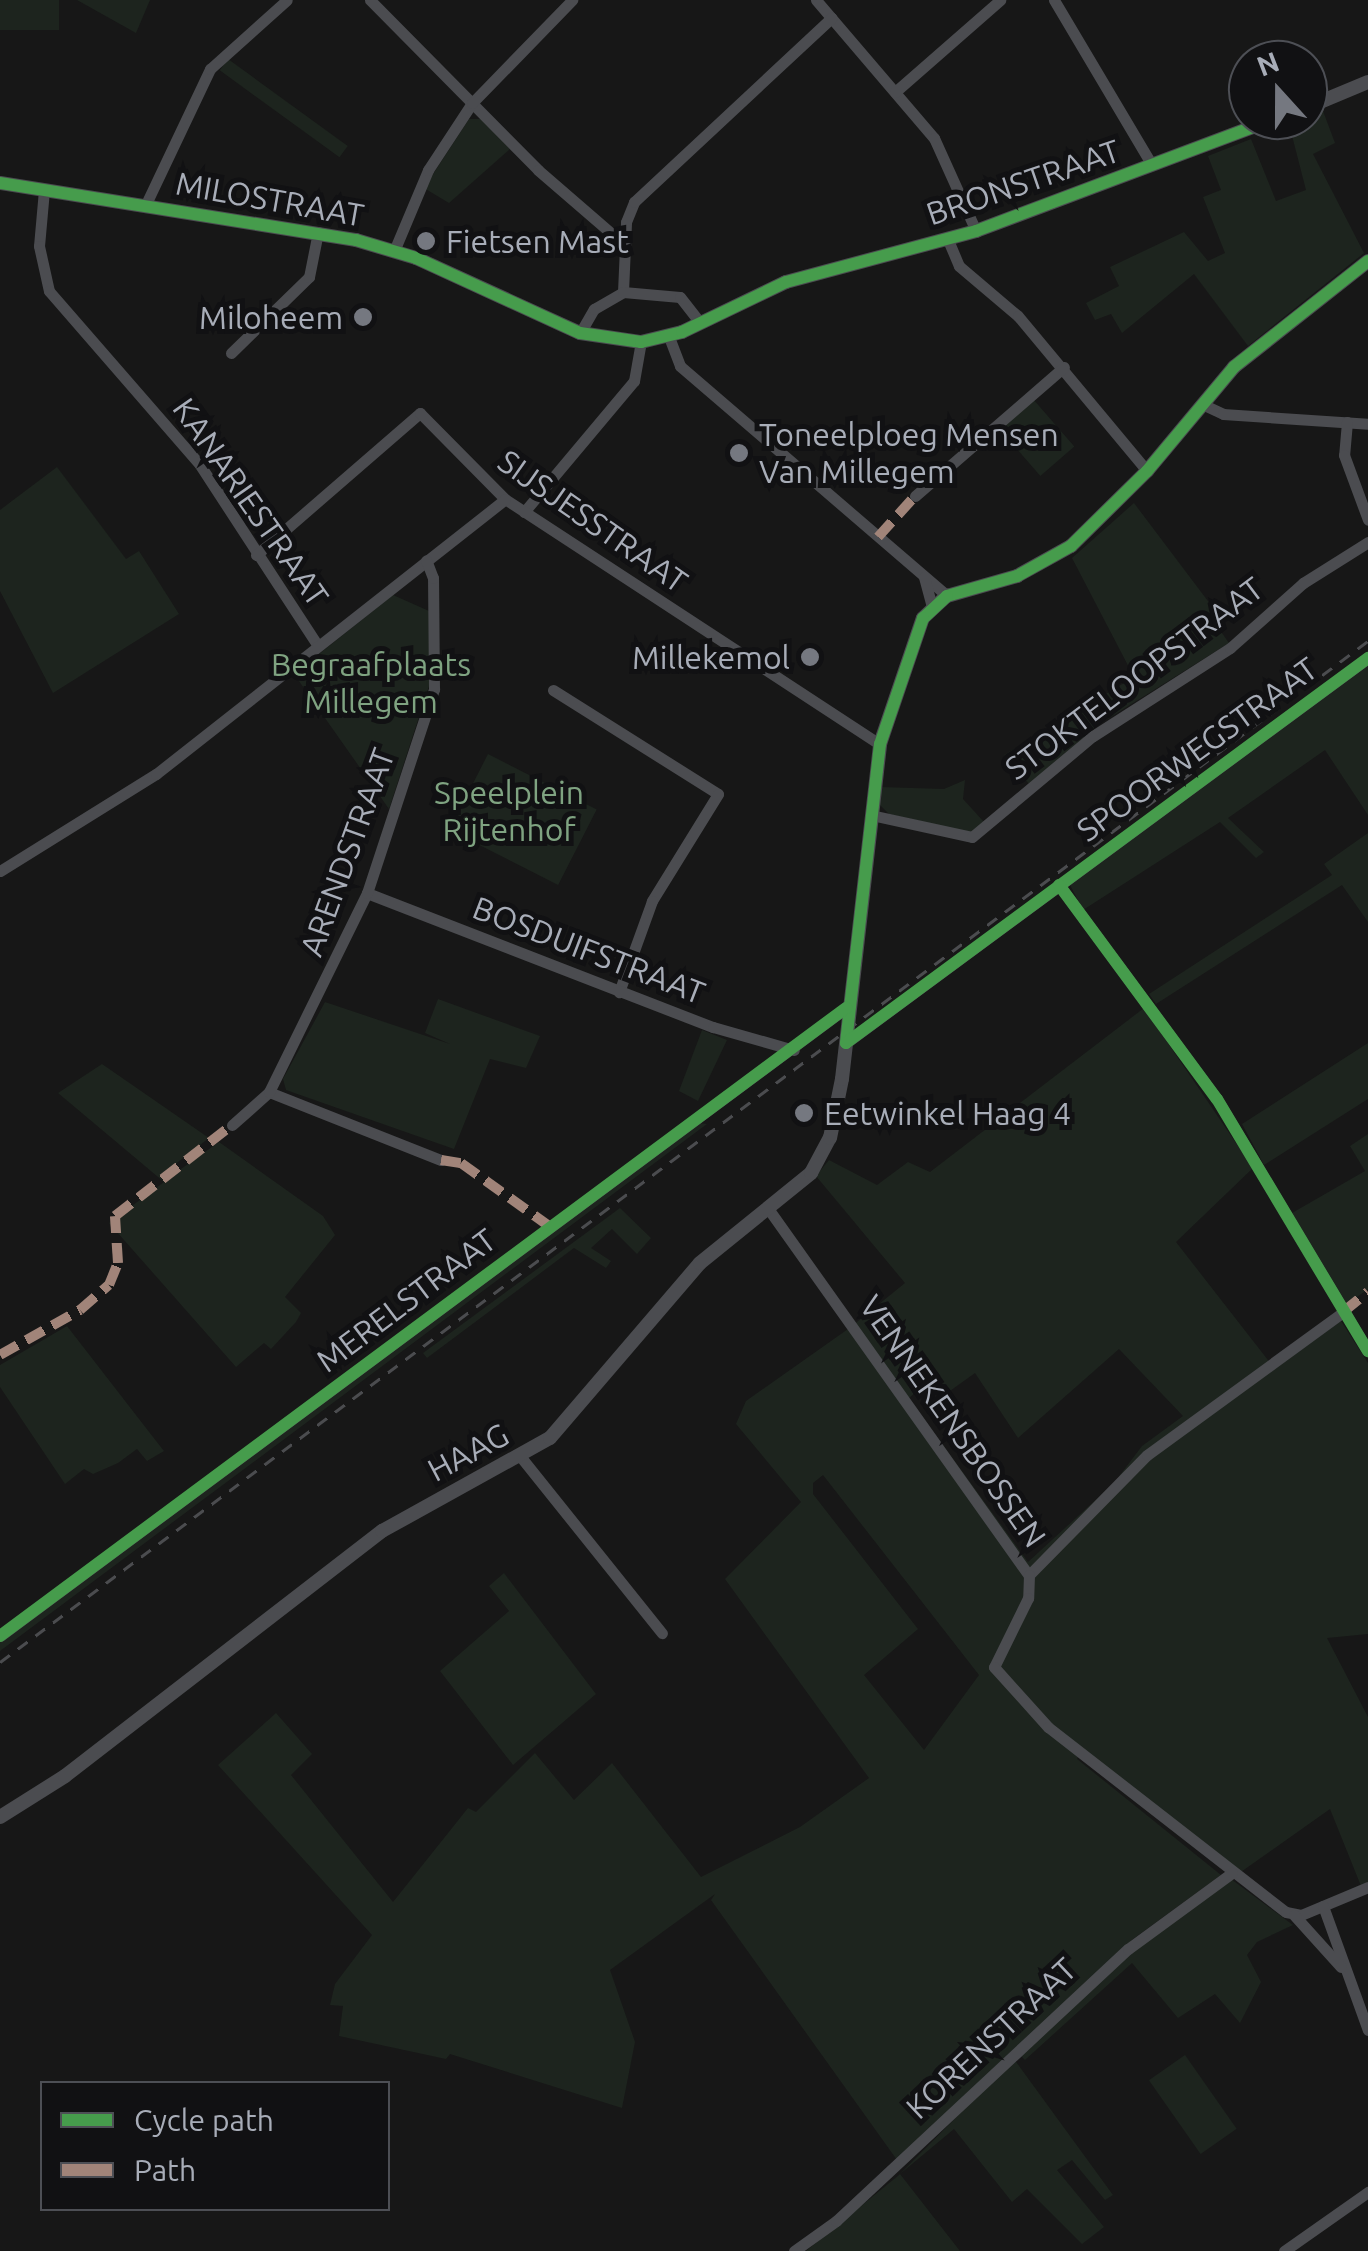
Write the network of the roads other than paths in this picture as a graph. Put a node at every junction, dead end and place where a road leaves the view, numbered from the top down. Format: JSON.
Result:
{"nodes":[{"id":1,"x":287,"y":0,"type":"edge"},
{"id":2,"x":370,"y":0,"type":"edge"},
{"id":3,"x":572,"y":0,"type":"edge"},
{"id":4,"x":816,"y":0,"type":"edge"},
{"id":5,"x":1000,"y":0,"type":"edge"},
{"id":6,"x":1054,"y":0,"type":"edge"},
{"id":7,"x":830,"y":18,"type":"junction"},
{"id":8,"x":1368,"y":82,"type":"edge"},
{"id":9,"x":895,"y":92,"type":"junction"},
{"id":10,"x":1328,"y":98,"type":"edge"},
{"id":11,"x":472,"y":103,"type":"junction"},
{"id":12,"x":1228,"y":137,"type":"edge"},
{"id":13,"x":1152,"y":166,"type":"junction"},
{"id":14,"x":0,"y":183,"type":"edge"},
{"id":15,"x":44,"y":190,"type":"junction"},
{"id":16,"x":145,"y":206,"type":"junction"},
{"id":17,"x":976,"y":231,"type":"junction"},
{"id":18,"x":318,"y":232,"type":"junction"},
{"id":19,"x":948,"y":240,"type":"junction"},
{"id":20,"x":626,"y":246,"type":"junction"},
{"id":21,"x":394,"y":251,"type":"junction"},
{"id":22,"x":1368,"y":261,"type":"edge"},
{"id":23,"x":623,"y":292,"type":"junction"},
{"id":24,"x":700,"y":324,"type":"junction"},
{"id":25,"x":580,"y":333,"type":"junction"},
{"id":26,"x":669,"y":336,"type":"junction"},
{"id":27,"x":640,"y":342,"type":"junction"},
{"id":28,"x":231,"y":353,"type":"dead end"},
{"id":29,"x":1064,"y":367,"type":"junction"},
{"id":30,"x":1202,"y":404,"type":"junction"},
{"id":31,"x":1347,"y":422,"type":"junction"},
{"id":32,"x":1368,"y":424,"type":"edge"},
{"id":33,"x":1146,"y":470,"type":"junction"},
{"id":34,"x":915,"y":496,"type":"dead end"},
{"id":35,"x":504,"y":499,"type":"junction"},
{"id":36,"x":524,"y":512,"type":"junction"},
{"id":37,"x":1368,"y":520,"type":"edge"},
{"id":38,"x":1368,"y":542,"type":"edge"},
{"id":39,"x":256,"y":555,"type":"junction"},
{"id":40,"x":426,"y":560,"type":"junction"},
{"id":41,"x":922,"y":572,"type":"junction"},
{"id":42,"x":947,"y":596,"type":"junction"},
{"id":43,"x":932,"y":606,"type":"junction"},
{"id":44,"x":316,"y":644,"type":"junction"},
{"id":45,"x":1368,"y":658,"type":"edge"},
{"id":46,"x":553,"y":690,"type":"dead end"},
{"id":47,"x":880,"y":744,"type":"junction"},
{"id":48,"x":872,"y":815,"type":"junction"},
{"id":49,"x":0,"y":871,"type":"edge"},
{"id":50,"x":1059,"y":885,"type":"junction"},
{"id":51,"x":368,"y":893,"type":"junction"},
{"id":52,"x":618,"y":992,"type":"junction"},
{"id":53,"x":846,"y":1008,"type":"junction"},
{"id":54,"x":846,"y":1043,"type":"junction"},
{"id":55,"x":794,"y":1050,"type":"junction"},
{"id":56,"x":269,"y":1092,"type":"junction"},
{"id":57,"x":232,"y":1125,"type":"dead end"},
{"id":58,"x":442,"y":1160,"type":"dead end"},
{"id":59,"x":767,"y":1207,"type":"junction"},
{"id":60,"x":1343,"y":1312,"type":"junction"},
{"id":61,"x":1368,"y":1351,"type":"edge"},
{"id":62,"x":520,"y":1456,"type":"junction"},
{"id":63,"x":1029,"y":1575,"type":"junction"},
{"id":64,"x":662,"y":1633,"type":"dead end"},
{"id":65,"x":0,"y":1636,"type":"edge"},
{"id":66,"x":0,"y":1816,"type":"edge"},
{"id":67,"x":1232,"y":1873,"type":"junction"},
{"id":68,"x":1368,"y":1887,"type":"edge"},
{"id":69,"x":1323,"y":1906,"type":"junction"},
{"id":70,"x":1294,"y":1915,"type":"junction"},
{"id":71,"x":1346,"y":1972,"type":"junction"},
{"id":72,"x":1368,"y":2030,"type":"edge"},
{"id":73,"x":1368,"y":2192,"type":"edge"},
{"id":74,"x":794,"y":2251,"type":"edge"},
{"id":75,"x":1284,"y":2251,"type":"edge"}],
"edges":[{"from":1,"to":16,"type":"street"},
{"from":2,"to":11,"type":"street"},
{"from":3,"to":11,"type":"street"},
{"from":4,"to":7,"type":"street"},
{"from":5,"to":9,"type":"street"},
{"from":6,"to":13,"type":"street"},
{"from":7,"to":9,"type":"street"},
{"from":7,"to":20,"type":"street"},
{"from":8,"to":10,"type":"street"},
{"from":9,"to":17,"type":"street"},
{"from":11,"to":20,"type":"street"},
{"from":11,"to":21,"type":"street"},
{"from":12,"to":13,"type":"street","name":"BRONSTRAAT"},
{"from":13,"to":17,"type":"street","name":"BRONSTRAAT"},
{"from":14,"to":15,"type":"street","name":"MILOSTRAAT"},
{"from":15,"to":16,"type":"street","name":"MILOSTRAAT"},
{"from":15,"to":39,"type":"street","name":"KANARIESTRAAT"},
{"from":16,"to":18,"type":"street","name":"MILOSTRAAT"},
{"from":17,"to":19,"type":"street","name":"BRONSTRAAT"},
{"from":18,"to":21,"type":"street","name":"MILOSTRAAT"},
{"from":18,"to":28,"type":"street"},
{"from":19,"to":24,"type":"street","name":"BRONSTRAAT"},
{"from":19,"to":29,"type":"street"},
{"from":20,"to":23,"type":"street"},
{"from":21,"to":25,"type":"street","name":"MILOSTRAAT"},
{"from":22,"to":30,"type":"street"},
{"from":23,"to":24,"type":"street"},
{"from":23,"to":25,"type":"street"},
{"from":24,"to":26,"type":"street","name":"BRONSTRAAT"},
{"from":25,"to":27,"type":"street","name":"MILOSTRAAT"},
{"from":26,"to":27,"type":"street","name":"BRONSTRAAT"},
{"from":26,"to":41,"type":"street"},
{"from":27,"to":36,"type":"street"},
{"from":29,"to":33,"type":"street"},
{"from":29,"to":34,"type":"street"},
{"from":30,"to":31,"type":"street"},
{"from":30,"to":33,"type":"street"},
{"from":31,"to":32,"type":"street"},
{"from":31,"to":37,"type":"street"},
{"from":33,"to":42,"type":"street"},
{"from":35,"to":36,"type":"street","name":"SIJSJESSTRAAT"},
{"from":35,"to":39,"type":"street","name":"SIJSJESSTRAAT"},
{"from":35,"to":40,"type":"street"},
{"from":36,"to":47,"type":"street","name":"SIJSJESSTRAAT"},
{"from":38,"to":48,"type":"street","name":"STOKTELOOPSTRAAT"},
{"from":39,"to":44,"type":"street","name":"KANARIESTRAAT"},
{"from":40,"to":44,"type":"street"},
{"from":40,"to":51,"type":"street","name":"ARENDSTRAAT"},
{"from":41,"to":42,"type":"street"},
{"from":41,"to":43,"type":"street"},
{"from":42,"to":43,"type":"street"},
{"from":43,"to":47,"type":"street","name":"HAAG"},
{"from":44,"to":49,"type":"street"},
{"from":45,"to":50,"type":"street","name":"SPOORWEGSTRAAT"},
{"from":46,"to":52,"type":"street"},
{"from":47,"to":48,"type":"street","name":"HAAG"},
{"from":48,"to":53,"type":"street","name":"HAAG"},
{"from":50,"to":54,"type":"street","name":"SPOORWEGSTRAAT"},
{"from":50,"to":60,"type":"street"},
{"from":51,"to":52,"type":"street","name":"BOSDUIFSTRAAT"},
{"from":51,"to":56,"type":"street","name":"ARENDSTRAAT"},
{"from":52,"to":55,"type":"street","name":"BOSDUIFSTRAAT"},
{"from":53,"to":54,"type":"street","name":"HAAG"},
{"from":53,"to":55,"type":"street","name":"MERELSTRAAT"},
{"from":54,"to":59,"type":"street","name":"HAAG"},
{"from":55,"to":65,"type":"street","name":"MERELSTRAAT"},
{"from":56,"to":57,"type":"street","name":"ARENDSTRAAT"},
{"from":56,"to":58,"type":"street"},
{"from":59,"to":62,"type":"street","name":"HAAG"},
{"from":59,"to":63,"type":"street","name":"VENNEKENSBOSSEN"},
{"from":60,"to":61,"type":"street"},
{"from":60,"to":63,"type":"street","name":"VENNEKENSBOSSEN"},
{"from":62,"to":64,"type":"street"},
{"from":62,"to":66,"type":"street","name":"HAAG"},
{"from":63,"to":67,"type":"street"},
{"from":67,"to":70,"type":"street"},
{"from":67,"to":74,"type":"street","name":"KORENSTRAAT"},
{"from":68,"to":69,"type":"street"},
{"from":69,"to":70,"type":"street"},
{"from":69,"to":71,"type":"street"},
{"from":70,"to":71,"type":"street"},
{"from":71,"to":72,"type":"street"},
{"from":73,"to":75,"type":"street"}]}
